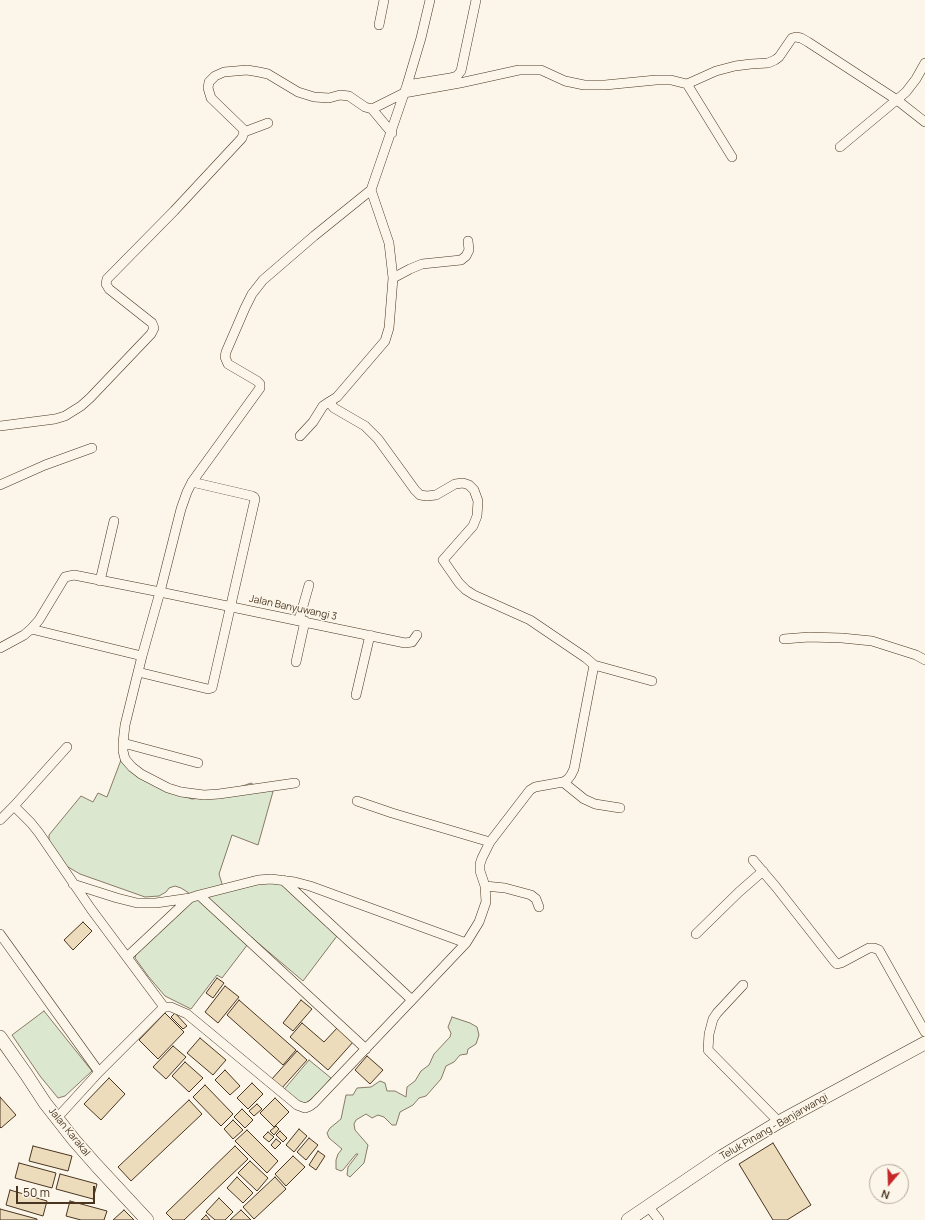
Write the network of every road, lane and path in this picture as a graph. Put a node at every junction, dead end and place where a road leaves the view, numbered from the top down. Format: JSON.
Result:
{"nodes":[{"id":1,"x":384,"y":0,"type":"edge"},
{"id":2,"x":430,"y":0,"type":"edge"},
{"id":3,"x":476,"y":0,"type":"edge"},
{"id":4,"x":379,"y":25,"type":"dead end"},
{"id":5,"x":925,"y":63,"type":"edge"},
{"id":6,"x":687,"y":84,"type":"junction"},
{"id":7,"x":406,"y":89,"type":"junction"},
{"id":8,"x":896,"y":100,"type":"junction"},
{"id":9,"x":372,"y":109,"type":"junction"},
{"id":10,"x":925,"y":122,"type":"edge"},
{"id":11,"x":268,"y":123,"type":"dead end"},
{"id":12,"x":244,"y":132,"type":"junction"},
{"id":13,"x":392,"y":133,"type":"junction"},
{"id":14,"x":840,"y":147,"type":"dead end"},
{"id":15,"x":732,"y":157,"type":"dead end"},
{"id":16,"x":371,"y":190,"type":"junction"},
{"id":17,"x":468,"y":241,"type":"dead end"},
{"id":18,"x":394,"y":278,"type":"junction"},
{"id":19,"x":329,"y":402,"type":"junction"},
{"id":20,"x":0,"y":426,"type":"edge"},
{"id":21,"x":300,"y":436,"type":"dead end"},
{"id":22,"x":92,"y":448,"type":"dead end"},
{"id":23,"x":192,"y":482,"type":"junction"},
{"id":24,"x":0,"y":485,"type":"edge"},
{"id":25,"x":114,"y":520,"type":"dead end"},
{"id":26,"x":100,"y":581,"type":"junction"},
{"id":27,"x":309,"y":585,"type":"dead end"},
{"id":28,"x":160,"y":592,"type":"junction"},
{"id":29,"x":231,"y":606,"type":"junction"},
{"id":30,"x":302,"y":621,"type":"junction"},
{"id":31,"x":31,"y":629,"type":"junction"},
{"id":32,"x":370,"y":635,"type":"junction"},
{"id":33,"x":417,"y":635,"type":"dead end"},
{"id":34,"x":784,"y":639,"type":"dead end"},
{"id":35,"x":0,"y":648,"type":"edge"},
{"id":36,"x":142,"y":656,"type":"junction"},
{"id":37,"x":925,"y":660,"type":"edge"},
{"id":38,"x":296,"y":662,"type":"dead end"},
{"id":39,"x":594,"y":665,"type":"junction"},
{"id":40,"x":138,"y":672,"type":"junction"},
{"id":41,"x":652,"y":681,"type":"dead end"},
{"id":42,"x":356,"y":695,"type":"dead end"},
{"id":43,"x":123,"y":743,"type":"junction"},
{"id":44,"x":67,"y":747,"type":"dead end"},
{"id":45,"x":198,"y":763,"type":"dead end"},
{"id":46,"x":563,"y":782,"type":"junction"},
{"id":47,"x":295,"y":783,"type":"dead end"},
{"id":48,"x":357,"y":801,"type":"dead end"},
{"id":49,"x":14,"y":806,"type":"junction"},
{"id":50,"x":620,"y":808,"type":"dead end"},
{"id":51,"x":0,"y":820,"type":"edge"},
{"id":52,"x":490,"y":842,"type":"junction"},
{"id":53,"x":753,"y":860,"type":"dead end"},
{"id":54,"x":763,"y":871,"type":"junction"},
{"id":55,"x":282,"y":880,"type":"junction"},
{"id":56,"x":73,"y":884,"type":"junction"},
{"id":57,"x":485,"y":886,"type":"junction"},
{"id":58,"x":194,"y":896,"type":"junction"},
{"id":59,"x":539,"y":907,"type":"dead end"},
{"id":60,"x":0,"y":934,"type":"edge"},
{"id":61,"x":696,"y":934,"type":"dead end"},
{"id":62,"x":466,"y":943,"type":"junction"},
{"id":63,"x":128,"y":957,"type":"junction"},
{"id":64,"x":743,"y":985,"type":"dead end"},
{"id":65,"x":412,"y":1000,"type":"junction"},
{"id":66,"x":164,"y":1008,"type":"junction"},
{"id":67,"x":925,"y":1032,"type":"edge"},
{"id":68,"x":0,"y":1037,"type":"edge"},
{"id":69,"x":925,"y":1043,"type":"edge"},
{"id":70,"x":366,"y":1049,"type":"junction"},
{"id":71,"x":99,"y":1072,"type":"junction"},
{"id":72,"x":58,"y":1118,"type":"junction"},
{"id":73,"x":779,"y":1122,"type":"junction"},
{"id":74,"x":648,"y":1206,"type":"junction"},
{"id":75,"x":147,"y":1220,"type":"edge"},
{"id":76,"x":628,"y":1220,"type":"edge"},
{"id":77,"x":659,"y":1220,"type":"edge"}],
"edges":[{"from":1,"to":4,"type":"street"},
{"from":2,"to":7,"type":"street"},
{"from":3,"to":7,"type":"street"},
{"from":5,"to":8,"type":"street"},
{"from":6,"to":7,"type":"street"},
{"from":6,"to":8,"type":"street"},
{"from":6,"to":15,"type":"street"},
{"from":7,"to":9,"type":"street"},
{"from":7,"to":13,"type":"street"},
{"from":8,"to":10,"type":"street"},
{"from":8,"to":14,"type":"street"},
{"from":9,"to":12,"type":"street"},
{"from":9,"to":13,"type":"street"},
{"from":11,"to":12,"type":"street"},
{"from":12,"to":20,"type":"street"},
{"from":13,"to":16,"type":"street"},
{"from":16,"to":18,"type":"street"},
{"from":16,"to":23,"type":"street"},
{"from":17,"to":18,"type":"street"},
{"from":18,"to":19,"type":"street"},
{"from":19,"to":21,"type":"street"},
{"from":19,"to":39,"type":"street"},
{"from":22,"to":24,"type":"street"},
{"from":23,"to":28,"type":"street"},
{"from":23,"to":29,"type":"street"},
{"from":25,"to":26,"type":"street"},
{"from":26,"to":28,"type":"street","name":"Jalan Banyuwangi 3"},
{"from":26,"to":31,"type":"street","name":"Jalan Banyuwangi 3"},
{"from":27,"to":30,"type":"street"},
{"from":28,"to":29,"type":"street","name":"Jalan Banyuwangi 3"},
{"from":28,"to":36,"type":"street"},
{"from":29,"to":30,"type":"street","name":"Jalan Banyuwangi 3"},
{"from":29,"to":40,"type":"street"},
{"from":30,"to":32,"type":"street","name":"Jalan Banyuwangi 3"},
{"from":30,"to":38,"type":"street"},
{"from":31,"to":35,"type":"street"},
{"from":31,"to":36,"type":"street"},
{"from":32,"to":33,"type":"street","name":"Jalan Banyuwangi 3"},
{"from":32,"to":42,"type":"street"},
{"from":34,"to":37,"type":"street"},
{"from":36,"to":40,"type":"street"},
{"from":39,"to":41,"type":"street"},
{"from":39,"to":46,"type":"street"},
{"from":40,"to":43,"type":"street"},
{"from":43,"to":45,"type":"street"},
{"from":43,"to":47,"type":"street"},
{"from":44,"to":49,"type":"street"},
{"from":46,"to":50,"type":"street"},
{"from":46,"to":52,"type":"street"},
{"from":48,"to":52,"type":"street"},
{"from":49,"to":51,"type":"street"},
{"from":49,"to":56,"type":"street"},
{"from":52,"to":57,"type":"street"},
{"from":53,"to":54,"type":"street"},
{"from":54,"to":61,"type":"street"},
{"from":54,"to":67,"type":"street"},
{"from":55,"to":58,"type":"street"},
{"from":55,"to":62,"type":"street"},
{"from":55,"to":65,"type":"street"},
{"from":56,"to":58,"type":"street"},
{"from":56,"to":63,"type":"street"},
{"from":57,"to":59,"type":"street"},
{"from":57,"to":62,"type":"street"},
{"from":58,"to":63,"type":"street"},
{"from":58,"to":70,"type":"street"},
{"from":60,"to":71,"type":"street"},
{"from":62,"to":65,"type":"street"},
{"from":63,"to":66,"type":"street"},
{"from":64,"to":73,"type":"street"},
{"from":65,"to":70,"type":"street"},
{"from":66,"to":70,"type":"street"},
{"from":66,"to":71,"type":"street"},
{"from":68,"to":72,"type":"main road","name":"Jalan Karakal"},
{"from":69,"to":73,"type":"main road","name":"Teluk Pinang - Banjarwangi"},
{"from":71,"to":72,"type":"street"},
{"from":72,"to":75,"type":"main road","name":"Jalan Karakal"},
{"from":73,"to":74,"type":"main road","name":"Teluk Pinang - Banjarwangi"},
{"from":74,"to":76,"type":"main road","name":"Teluk Pinang - Banjarwangi"},
{"from":74,"to":77,"type":"street"}]}
